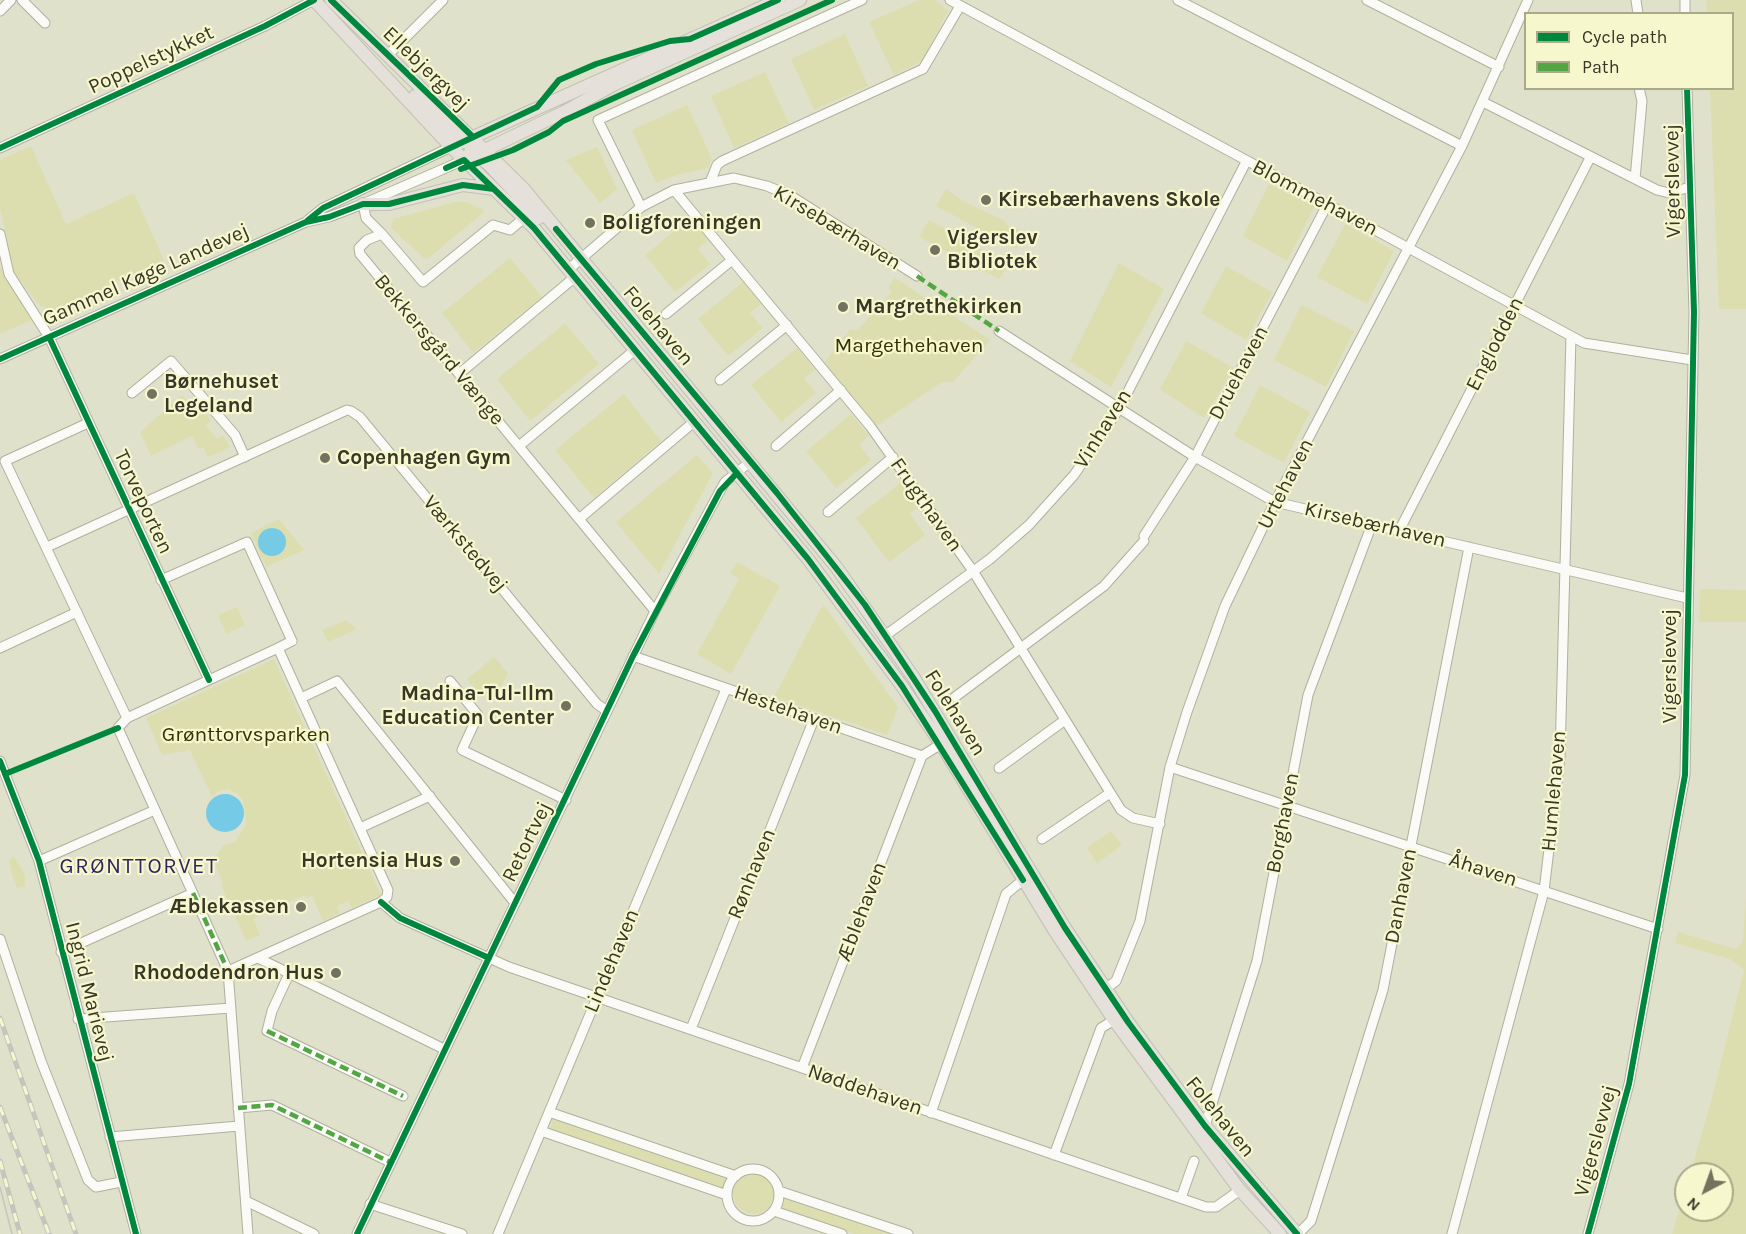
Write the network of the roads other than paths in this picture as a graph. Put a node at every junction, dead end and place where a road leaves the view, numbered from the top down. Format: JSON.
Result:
{"nodes":[{"id":1,"x":11,"y":0,"type":"edge"},
{"id":2,"x":22,"y":0,"type":"edge"},
{"id":3,"x":314,"y":0,"type":"edge"},
{"id":4,"x":331,"y":0,"type":"edge"},
{"id":5,"x":443,"y":0,"type":"edge"},
{"id":6,"x":778,"y":0,"type":"edge"},
{"id":7,"x":800,"y":0,"type":"edge"},
{"id":8,"x":862,"y":0,"type":"edge"},
{"id":9,"x":950,"y":0,"type":"edge"},
{"id":10,"x":1178,"y":0,"type":"edge"},
{"id":11,"x":1367,"y":0,"type":"edge"},
{"id":12,"x":1528,"y":0,"type":"edge"},
{"id":13,"x":960,"y":6,"type":"junction"},
{"id":14,"x":0,"y":11,"type":"edge"},
{"id":15,"x":45,"y":23,"type":"dead end"},
{"id":16,"x":388,"y":55,"type":"junction"},
{"id":17,"x":1499,"y":67,"type":"junction"},
{"id":18,"x":1639,"y":90,"type":"edge"},
{"id":19,"x":1687,"y":90,"type":"edge"},
{"id":20,"x":1484,"y":102,"type":"junction"},
{"id":21,"x":462,"y":142,"type":"junction"},
{"id":22,"x":1462,"y":146,"type":"junction"},
{"id":23,"x":0,"y":148,"type":"edge"},
{"id":24,"x":481,"y":152,"type":"junction"},
{"id":25,"x":1590,"y":158,"type":"junction"},
{"id":26,"x":464,"y":160,"type":"junction"},
{"id":27,"x":1246,"y":162,"type":"junction"},
{"id":28,"x":1635,"y":179,"type":"junction"},
{"id":29,"x":711,"y":180,"type":"junction"},
{"id":30,"x":1690,"y":187,"type":"junction"},
{"id":31,"x":494,"y":189,"type":"junction"},
{"id":32,"x":674,"y":190,"type":"junction"},
{"id":33,"x":363,"y":204,"type":"junction"},
{"id":34,"x":1327,"y":205,"type":"junction"},
{"id":35,"x":641,"y":207,"type":"junction"},
{"id":36,"x":524,"y":218,"type":"junction"},
{"id":37,"x":306,"y":222,"type":"junction"},
{"id":38,"x":0,"y":234,"type":"edge"},
{"id":39,"x":382,"y":234,"type":"junction"},
{"id":40,"x":1408,"y":249,"type":"junction"},
{"id":41,"x":581,"y":259,"type":"junction"},
{"id":42,"x":732,"y":260,"type":"junction"},
{"id":43,"x":572,"y":273,"type":"junction"},
{"id":44,"x":917,"y":276,"type":"dead end"},
{"id":45,"x":1514,"y":305,"type":"junction"},
{"id":46,"x":666,"y":314,"type":"dead end"},
{"id":47,"x":787,"y":325,"type":"junction"},
{"id":48,"x":999,"y":331,"type":"dead end"},
{"id":49,"x":1571,"y":336,"type":"junction"},
{"id":50,"x":50,"y":338,"type":"junction"},
{"id":51,"x":635,"y":350,"type":"junction"},
{"id":52,"x":0,"y":359,"type":"edge"},
{"id":53,"x":1692,"y":360,"type":"junction"},
{"id":54,"x":459,"y":375,"type":"junction"},
{"id":55,"x":720,"y":380,"type":"dead end"},
{"id":56,"x":841,"y":390,"type":"junction"},
{"id":57,"x":132,"y":393,"type":"dead end"},
{"id":58,"x":1119,"y":410,"type":"junction"},
{"id":59,"x":695,"y":421,"type":"junction"},
{"id":60,"x":88,"y":423,"type":"junction"},
{"id":61,"x":519,"y":446,"type":"junction"},
{"id":62,"x":776,"y":446,"type":"dead end"},
{"id":63,"x":245,"y":457,"type":"junction"},
{"id":64,"x":893,"y":457,"type":"junction"},
{"id":65,"x":1195,"y":458,"type":"junction"},
{"id":66,"x":750,"y":462,"type":"junction"},
{"id":67,"x":737,"y":472,"type":"junction"},
{"id":68,"x":1275,"y":502,"type":"junction"},
{"id":69,"x":129,"y":509,"type":"junction"},
{"id":70,"x":828,"y":512,"type":"dead end"},
{"id":71,"x":579,"y":519,"type":"junction"},
{"id":72,"x":1372,"y":524,"type":"junction"},
{"id":73,"x":1399,"y":531,"type":"junction"},
{"id":74,"x":47,"y":547,"type":"junction"},
{"id":75,"x":1469,"y":547,"type":"junction"},
{"id":76,"x":1565,"y":569,"type":"junction"},
{"id":77,"x":974,"y":571,"type":"junction"},
{"id":78,"x":161,"y":580,"type":"junction"},
{"id":79,"x":1687,"y":598,"type":"junction"},
{"id":80,"x":655,"y":611,"type":"junction"},
{"id":81,"x":77,"y":612,"type":"junction"},
{"id":82,"x":886,"y":635,"type":"junction"},
{"id":83,"x":0,"y":648,"type":"edge"},
{"id":84,"x":278,"y":648,"type":"junction"},
{"id":85,"x":1020,"y":648,"type":"junction"},
{"id":86,"x":633,"y":656,"type":"junction"},
{"id":87,"x":209,"y":680,"type":"junction"},
{"id":88,"x":450,"y":681,"type":"dead end"},
{"id":89,"x":726,"y":689,"type":"junction"},
{"id":90,"x":955,"y":697,"type":"dead end"},
{"id":91,"x":301,"y":698,"type":"junction"},
{"id":92,"x":607,"y":711,"type":"junction"},
{"id":93,"x":127,"y":718,"type":"junction"},
{"id":94,"x":814,"y":719,"type":"junction"},
{"id":95,"x":1065,"y":720,"type":"junction"},
{"id":96,"x":941,"y":744,"type":"junction"},
{"id":97,"x":922,"y":756,"type":"junction"},
{"id":98,"x":0,"y":760,"type":"edge"},
{"id":99,"x":1170,"y":767,"type":"junction"},
{"id":100,"x":999,"y":768,"type":"dead end"},
{"id":101,"x":1110,"y":793,"type":"junction"},
{"id":102,"x":430,"y":796,"type":"junction"},
{"id":103,"x":566,"y":800,"type":"junction"},
{"id":104,"x":1286,"y":804,"type":"junction"},
{"id":105,"x":155,"y":810,"type":"junction"},
{"id":106,"x":1160,"y":824,"type":"junction"},
{"id":107,"x":360,"y":828,"type":"junction"},
{"id":108,"x":1042,"y":839,"type":"dead end"},
{"id":109,"x":1410,"y":846,"type":"junction"},
{"id":110,"x":39,"y":861,"type":"junction"},
{"id":111,"x":1023,"y":880,"type":"junction"},
{"id":112,"x":1544,"y":891,"type":"junction"},
{"id":113,"x":193,"y":892,"type":"junction"},
{"id":114,"x":381,"y":902,"type":"junction"},
{"id":115,"x":516,"y":903,"type":"junction"},
{"id":116,"x":1658,"y":929,"type":"junction"},
{"id":117,"x":0,"y":939,"type":"edge"},
{"id":118,"x":62,"y":952,"type":"junction"},
{"id":119,"x":258,"y":958,"type":"junction"},
{"id":120,"x":489,"y":958,"type":"junction"},
{"id":121,"x":228,"y":971,"type":"junction"},
{"id":122,"x":289,"y":974,"type":"junction"},
{"id":123,"x":1105,"y":989,"type":"junction"},
{"id":124,"x":597,"y":998,"type":"junction"},
{"id":125,"x":231,"y":1008,"type":"junction"},
{"id":126,"x":78,"y":1019,"type":"junction"},
{"id":127,"x":1113,"y":1020,"type":"junction"},
{"id":128,"x":691,"y":1029,"type":"junction"},
{"id":129,"x":444,"y":1049,"type":"junction"},
{"id":130,"x":802,"y":1068,"type":"junction"},
{"id":131,"x":403,"y":1096,"type":"dead end"},
{"id":132,"x":238,"y":1108,"type":"junction"},
{"id":133,"x":549,"y":1112,"type":"junction"},
{"id":134,"x":931,"y":1113,"type":"junction"},
{"id":135,"x":239,"y":1126,"type":"junction"},
{"id":136,"x":1205,"y":1126,"type":"junction"},
{"id":137,"x":541,"y":1131,"type":"junction"},
{"id":138,"x":110,"y":1137,"type":"junction"},
{"id":139,"x":1054,"y":1155,"type":"junction"},
{"id":140,"x":1194,"y":1161,"type":"dead end"},
{"id":141,"x":390,"y":1162,"type":"junction"},
{"id":142,"x":736,"y":1176,"type":"junction"},
{"id":143,"x":121,"y":1182,"type":"junction"},
{"id":144,"x":1240,"y":1190,"type":"junction"},
{"id":145,"x":779,"y":1191,"type":"junction"},
{"id":146,"x":727,"y":1195,"type":"junction"},
{"id":147,"x":1181,"y":1198,"type":"junction"},
{"id":148,"x":246,"y":1201,"type":"junction"},
{"id":149,"x":370,"y":1204,"type":"junction"},
{"id":150,"x":774,"y":1211,"type":"junction"},
{"id":151,"x":135,"y":1234,"type":"edge"},
{"id":152,"x":248,"y":1234,"type":"edge"},
{"id":153,"x":314,"y":1234,"type":"edge"},
{"id":154,"x":357,"y":1234,"type":"edge"},
{"id":155,"x":462,"y":1234,"type":"edge"},
{"id":156,"x":498,"y":1234,"type":"edge"},
{"id":157,"x":842,"y":1234,"type":"edge"},
{"id":158,"x":908,"y":1234,"type":"edge"},
{"id":159,"x":1280,"y":1234,"type":"edge"},
{"id":160,"x":1297,"y":1234,"type":"edge"},
{"id":161,"x":1452,"y":1234,"type":"edge"},
{"id":162,"x":1588,"y":1234,"type":"edge"}],
"edges":[{"from":1,"to":14,"type":"street"},
{"from":2,"to":15,"type":"street"},
{"from":3,"to":21,"type":"main road"},
{"from":3,"to":23,"type":"street","name":"Poppelstykket"},
{"from":4,"to":16,"type":"main road","name":"Ellebjergvej"},
{"from":5,"to":16,"type":"street"},
{"from":6,"to":21,"type":"main road","name":"Gammel Køge Landevej"},
{"from":7,"to":24,"type":"main road","name":"Gammel Køge Landevej"},
{"from":8,"to":35,"type":"street"},
{"from":9,"to":13,"type":"street","name":"Blommehaven"},
{"from":10,"to":22,"type":"street"},
{"from":11,"to":17,"type":"street"},
{"from":12,"to":17,"type":"street","name":"Urtehaven"},
{"from":13,"to":27,"type":"street","name":"Blommehaven"},
{"from":13,"to":29,"type":"street"},
{"from":16,"to":21,"type":"main road","name":"Ellebjergvej"},
{"from":17,"to":20,"type":"street","name":"Urtehaven"},
{"from":18,"to":28,"type":"street"},
{"from":19,"to":30,"type":"street","name":"Vigerslevvej"},
{"from":20,"to":22,"type":"street","name":"Urtehaven"},
{"from":20,"to":25,"type":"street"},
{"from":21,"to":24,"type":"main road"},
{"from":21,"to":24,"type":"main road","name":"Folehaven"},
{"from":21,"to":26,"type":"main road","name":"Folehaven"},
{"from":21,"to":37,"type":"street","name":"Gammel Køge Landevej"},
{"from":22,"to":40,"type":"street","name":"Urtehaven"},
{"from":24,"to":26,"type":"main road","name":"Gammel Køge Landevej"},
{"from":24,"to":41,"type":"main road","name":"Folehaven"},
{"from":25,"to":28,"type":"street"},
{"from":25,"to":45,"type":"street","name":"Englodden"},
{"from":26,"to":31,"type":"main road","name":"Folehaven"},
{"from":26,"to":33,"type":"street","name":"Gammel Køge Landevej"},
{"from":27,"to":34,"type":"street","name":"Blommehaven"},
{"from":27,"to":58,"type":"street","name":"Vinhaven"},
{"from":28,"to":30,"type":"street"},
{"from":29,"to":32,"type":"street","name":"Kirsebærhaven"},
{"from":29,"to":44,"type":"street","name":"Kirsebærhaven"},
{"from":30,"to":53,"type":"street","name":"Vigerslevvej"},
{"from":31,"to":33,"type":"main road"},
{"from":31,"to":36,"type":"main road","name":"Folehaven"},
{"from":32,"to":35,"type":"street","name":"Kirsebærhaven"},
{"from":32,"to":42,"type":"street","name":"Frugthaven"},
{"from":33,"to":37,"type":"street","name":"Gammel Køge Landevej"},
{"from":33,"to":39,"type":"street"},
{"from":34,"to":40,"type":"street","name":"Blommehaven"},
{"from":34,"to":65,"type":"street","name":"Druehaven"},
{"from":35,"to":41,"type":"street","name":"Kirsebærhaven"},
{"from":36,"to":39,"type":"street"},
{"from":36,"to":43,"type":"main road","name":"Folehaven"},
{"from":37,"to":50,"type":"street","name":"Gammel Køge Landevej"},
{"from":38,"to":50,"type":"street","name":"Torveporten"},
{"from":39,"to":54,"type":"street","name":"Bekkersgård Vænge"},
{"from":40,"to":45,"type":"street","name":"Blommehaven"},
{"from":40,"to":68,"type":"street","name":"Urtehaven"},
{"from":41,"to":43,"type":"street","name":"Kirsebærhaven"},
{"from":41,"to":66,"type":"main road","name":"Folehaven"},
{"from":42,"to":46,"type":"street","name":"Folehaven"},
{"from":42,"to":47,"type":"street","name":"Frugthaven"},
{"from":43,"to":51,"type":"main road","name":"Folehaven"},
{"from":43,"to":54,"type":"street"},
{"from":45,"to":49,"type":"street","name":"Blommehaven"},
{"from":45,"to":73,"type":"street","name":"Englodden"},
{"from":47,"to":55,"type":"street"},
{"from":47,"to":56,"type":"street","name":"Frugthaven"},
{"from":48,"to":58,"type":"street","name":"Kirsebærhaven"},
{"from":49,"to":53,"type":"street","name":"Blommehaven"},
{"from":49,"to":76,"type":"street","name":"Humlehaven"},
{"from":50,"to":52,"type":"street","name":"Gammel Køge Landevej"},
{"from":50,"to":60,"type":"street","name":"Torveporten"},
{"from":51,"to":59,"type":"main road","name":"Folehaven"},
{"from":51,"to":61,"type":"street","name":"Folehaven"},
{"from":53,"to":79,"type":"street","name":"Vigerslevvej"},
{"from":54,"to":61,"type":"street","name":"Bekkersgård Vænge"},
{"from":56,"to":62,"type":"street"},
{"from":56,"to":64,"type":"street","name":"Frugthaven"},
{"from":57,"to":63,"type":"street"},
{"from":58,"to":65,"type":"street","name":"Kirsebærhaven"},
{"from":58,"to":77,"type":"street","name":"Vinhaven"},
{"from":59,"to":67,"type":"main road","name":"Folehaven"},
{"from":59,"to":71,"type":"street"},
{"from":60,"to":69,"type":"street","name":"Torveporten"},
{"from":60,"to":74,"type":"street"},
{"from":61,"to":71,"type":"street","name":"Bekkersgård Vænge"},
{"from":63,"to":69,"type":"street","name":"Værkstedvej"},
{"from":63,"to":92,"type":"street","name":"Værkstedvej"},
{"from":64,"to":70,"type":"street"},
{"from":64,"to":77,"type":"street","name":"Frugthaven"},
{"from":65,"to":68,"type":"street","name":"Kirsebærhaven"},
{"from":65,"to":85,"type":"street","name":"Druehaven"},
{"from":66,"to":67,"type":"street","name":"Retortvej"},
{"from":66,"to":82,"type":"main road","name":"Folehaven"},
{"from":67,"to":80,"type":"street","name":"Retortvej"},
{"from":67,"to":96,"type":"main road","name":"Folehaven"},
{"from":68,"to":72,"type":"street","name":"Kirsebærhaven"},
{"from":68,"to":99,"type":"street","name":"Urtehaven"},
{"from":69,"to":74,"type":"street","name":"Værkstedvej"},
{"from":69,"to":78,"type":"street","name":"Torveporten"},
{"from":71,"to":80,"type":"street","name":"Bekkersgård Vænge"},
{"from":72,"to":73,"type":"street","name":"Kirsebærhaven"},
{"from":72,"to":104,"type":"street","name":"Borghaven"},
{"from":73,"to":75,"type":"street","name":"Kirsebærhaven"},
{"from":74,"to":81,"type":"street"},
{"from":75,"to":76,"type":"street","name":"Kirsebærhaven"},
{"from":75,"to":109,"type":"street","name":"Danhaven"},
{"from":76,"to":79,"type":"street","name":"Kirsebærhaven"},
{"from":76,"to":112,"type":"street","name":"Humlehaven"},
{"from":77,"to":82,"type":"street","name":"Vinhaven"},
{"from":77,"to":85,"type":"street","name":"Frugthaven"},
{"from":78,"to":84,"type":"street"},
{"from":78,"to":87,"type":"street","name":"Torveporten"},
{"from":79,"to":116,"type":"street","name":"Vigerslevvej"},
{"from":80,"to":86,"type":"street","name":"Retortvej"},
{"from":81,"to":83,"type":"street"},
{"from":81,"to":93,"type":"street"},
{"from":82,"to":123,"type":"main road","name":"Folehaven"},
{"from":84,"to":87,"type":"street"},
{"from":84,"to":91,"type":"street"},
{"from":85,"to":90,"type":"street","name":"Druehaven"},
{"from":85,"to":95,"type":"street","name":"Frugthaven"},
{"from":86,"to":89,"type":"street","name":"Hestehaven"},
{"from":86,"to":92,"type":"street","name":"Retortvej"},
{"from":87,"to":93,"type":"street"},
{"from":88,"to":103,"type":"street"},
{"from":89,"to":94,"type":"street","name":"Hestehaven"},
{"from":89,"to":124,"type":"street","name":"Lindehaven"},
{"from":91,"to":102,"type":"street"},
{"from":91,"to":107,"type":"street"},
{"from":92,"to":103,"type":"street","name":"Retortvej"},
{"from":93,"to":105,"type":"street"},
{"from":94,"to":97,"type":"street","name":"Hestehaven"},
{"from":94,"to":128,"type":"street","name":"Rønhaven"},
{"from":95,"to":100,"type":"street","name":"Folehaven"},
{"from":95,"to":101,"type":"street","name":"Frugthaven"},
{"from":96,"to":97,"type":"street"},
{"from":96,"to":111,"type":"main road","name":"Folehaven"},
{"from":97,"to":130,"type":"street","name":"Æblehaven"},
{"from":98,"to":110,"type":"street","name":"Ingrid Marievej"},
{"from":99,"to":104,"type":"street","name":"Åhaven"},
{"from":99,"to":106,"type":"street","name":"Urtehaven"},
{"from":101,"to":106,"type":"street","name":"Frugthaven"},
{"from":101,"to":108,"type":"street"},
{"from":102,"to":107,"type":"street"},
{"from":102,"to":115,"type":"street"},
{"from":103,"to":115,"type":"street","name":"Retortvej"},
{"from":104,"to":109,"type":"street","name":"Åhaven"},
{"from":104,"to":136,"type":"street","name":"Borghaven"},
{"from":105,"to":110,"type":"street"},
{"from":105,"to":113,"type":"street"},
{"from":106,"to":123,"type":"street","name":"Urtehaven"},
{"from":107,"to":114,"type":"street"},
{"from":109,"to":112,"type":"street","name":"Åhaven"},
{"from":109,"to":160,"type":"street","name":"Danhaven"},
{"from":110,"to":118,"type":"street","name":"Ingrid Marievej"},
{"from":111,"to":127,"type":"main road","name":"Folehaven"},
{"from":111,"to":134,"type":"street"},
{"from":112,"to":116,"type":"street","name":"Åhaven"},
{"from":112,"to":161,"type":"street","name":"Humlehaven"},
{"from":113,"to":118,"type":"street"},
{"from":113,"to":121,"type":"street"},
{"from":114,"to":119,"type":"street"},
{"from":114,"to":120,"type":"street","name":"Nøddehaven"},
{"from":115,"to":120,"type":"street","name":"Retortvej"},
{"from":116,"to":162,"type":"street","name":"Vigerslevvej"},
{"from":117,"to":143,"type":"street"},
{"from":118,"to":126,"type":"street","name":"Ingrid Marievej"},
{"from":119,"to":121,"type":"street"},
{"from":119,"to":122,"type":"street"},
{"from":120,"to":124,"type":"street","name":"Nøddehaven"},
{"from":120,"to":129,"type":"street","name":"Retortvej"},
{"from":121,"to":125,"type":"street"},
{"from":122,"to":129,"type":"street"},
{"from":122,"to":131,"type":"street"},
{"from":123,"to":136,"type":"main road","name":"Folehaven"},
{"from":124,"to":128,"type":"street","name":"Nøddehaven"},
{"from":124,"to":133,"type":"street","name":"Lindehaven"},
{"from":125,"to":126,"type":"street"},
{"from":125,"to":132,"type":"street"},
{"from":126,"to":138,"type":"street","name":"Ingrid Marievej"},
{"from":127,"to":139,"type":"street"},
{"from":127,"to":144,"type":"main road","name":"Folehaven"},
{"from":128,"to":130,"type":"street","name":"Nøddehaven"},
{"from":129,"to":141,"type":"street","name":"Retortvej"},
{"from":130,"to":134,"type":"street","name":"Nøddehaven"},
{"from":132,"to":135,"type":"street"},
{"from":132,"to":141,"type":"street"},
{"from":133,"to":137,"type":"street","name":"Lindehaven"},
{"from":133,"to":142,"type":"street"},
{"from":134,"to":139,"type":"street","name":"Nøddehaven"},
{"from":135,"to":138,"type":"street"},
{"from":135,"to":148,"type":"street"},
{"from":136,"to":160,"type":"main road","name":"Folehaven"},
{"from":137,"to":146,"type":"street"},
{"from":137,"to":156,"type":"street","name":"Lindehaven"},
{"from":138,"to":143,"type":"street","name":"Ingrid Marievej"},
{"from":139,"to":147,"type":"street","name":"Nøddehaven"},
{"from":140,"to":147,"type":"street"},
{"from":141,"to":149,"type":"street","name":"Retortvej"},
{"from":142,"to":145,"type":"street"},
{"from":142,"to":146,"type":"street"},
{"from":143,"to":151,"type":"street","name":"Ingrid Marievej"},
{"from":144,"to":147,"type":"street","name":"Nøddehaven"},
{"from":144,"to":159,"type":"main road","name":"Folehaven"},
{"from":145,"to":150,"type":"street"},
{"from":145,"to":158,"type":"street"},
{"from":146,"to":150,"type":"street"},
{"from":148,"to":152,"type":"street"},
{"from":148,"to":153,"type":"street"},
{"from":149,"to":154,"type":"street","name":"Retortvej"},
{"from":149,"to":155,"type":"street"},
{"from":150,"to":157,"type":"street"}]}
